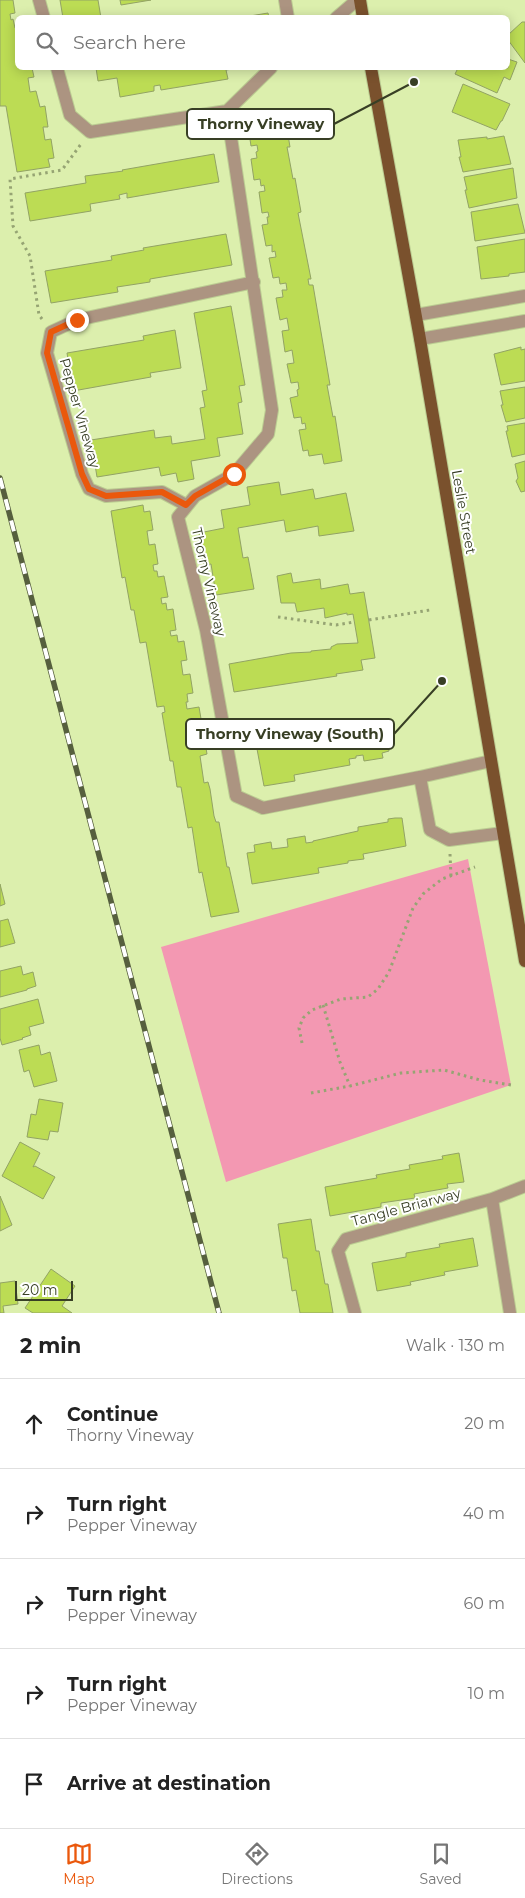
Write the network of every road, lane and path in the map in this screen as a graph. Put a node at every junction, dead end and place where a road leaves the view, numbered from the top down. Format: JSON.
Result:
{"nodes":[{"id":1,"x":39,"y":0,"type":"edge"},
{"id":2,"x":284,"y":0,"type":"edge"},
{"id":3,"x":359,"y":0,"type":"edge"},
{"id":4,"x":43,"y":15,"type":"edge"},
{"id":5,"x":287,"y":15,"type":"edge"},
{"id":6,"x":340,"y":15,"type":"edge"},
{"id":7,"x":362,"y":15,"type":"edge"},
{"id":8,"x":58,"y":70,"type":"edge"},
{"id":9,"x":269,"y":70,"type":"edge"},
{"id":10,"x":371,"y":70,"type":"edge"},
{"id":11,"x":227,"y":111,"type":"junction"},
{"id":12,"x":90,"y":132,"type":"junction"},
{"id":13,"x":254,"y":282,"type":"junction"},
{"id":14,"x":525,"y":296,"type":"edge"},
{"id":15,"x":416,"y":314,"type":"junction"},
{"id":16,"x":525,"y":322,"type":"edge"},
{"id":17,"x":51,"y":332,"type":"junction"},
{"id":18,"x":420,"y":339,"type":"junction"},
{"id":19,"x":186,"y":505,"type":"junction"},
{"id":20,"x":430,"y":610,"type":"dead end"},
{"id":21,"x":278,"y":617,"type":"dead end"},
{"id":22,"x":369,"y":620,"type":"dead end"},
{"id":23,"x":354,"y":622,"type":"dead end"},
{"id":24,"x":491,"y":761,"type":"junction"},
{"id":25,"x":420,"y":777,"type":"junction"},
{"id":26,"x":503,"y":833,"type":"junction"},
{"id":27,"x":449,"y":840,"type":"junction"},
{"id":28,"x":475,"y":867,"type":"dead end"},
{"id":29,"x":451,"y":876,"type":"junction"},
{"id":30,"x":525,"y":961,"type":"edge"},
{"id":31,"x":323,"y":1005,"type":"junction"},
{"id":32,"x":302,"y":1043,"type":"dead end"},
{"id":33,"x":511,"y":1085,"type":"dead end"},
{"id":34,"x":350,"y":1086,"type":"junction"},
{"id":35,"x":311,"y":1093,"type":"dead end"},
{"id":36,"x":525,"y":1186,"type":"edge"},
{"id":37,"x":492,"y":1200,"type":"junction"},
{"id":38,"x":355,"y":1313,"type":"edge"},
{"id":39,"x":510,"y":1313,"type":"edge"}],
"edges":[{"from":1,"to":4,"type":"street"},
{"from":2,"to":5,"type":"street"},
{"from":3,"to":6,"type":"street"},
{"from":3,"to":7,"type":"main road"},
{"from":8,"to":12,"type":"street"},
{"from":9,"to":11,"type":"street"},
{"from":10,"to":15,"type":"main road","name":"Leslie Street"},
{"from":11,"to":12,"type":"street"},
{"from":11,"to":13,"type":"street"},
{"from":12,"to":17,"type":"path"},
{"from":13,"to":17,"type":"street"},
{"from":13,"to":19,"type":"street"},
{"from":14,"to":15,"type":"street"},
{"from":15,"to":18,"type":"main road","name":"Leslie Street"},
{"from":16,"to":18,"type":"street"},
{"from":17,"to":19,"type":"street","name":"Pepper Vineway"},
{"from":18,"to":24,"type":"main road","name":"Leslie Street"},
{"from":19,"to":25,"type":"street","name":"Thorny Vineway"},
{"from":20,"to":22,"type":"path"},
{"from":21,"to":23,"type":"path"},
{"from":24,"to":25,"type":"street","name":"Thorny Vineway"},
{"from":24,"to":26,"type":"main road","name":"Leslie Street"},
{"from":25,"to":27,"type":"street"},
{"from":26,"to":27,"type":"street"},
{"from":26,"to":30,"type":"main road","name":"Leslie Street"},
{"from":27,"to":29,"type":"path"},
{"from":28,"to":29,"type":"path"},
{"from":29,"to":31,"type":"path"},
{"from":31,"to":32,"type":"path"},
{"from":31,"to":34,"type":"path"},
{"from":33,"to":34,"type":"path"},
{"from":34,"to":35,"type":"path"},
{"from":36,"to":37,"type":"street","name":"Tangle Briarway"},
{"from":37,"to":38,"type":"street","name":"Tangle Briarway"},
{"from":37,"to":39,"type":"street"}]}
